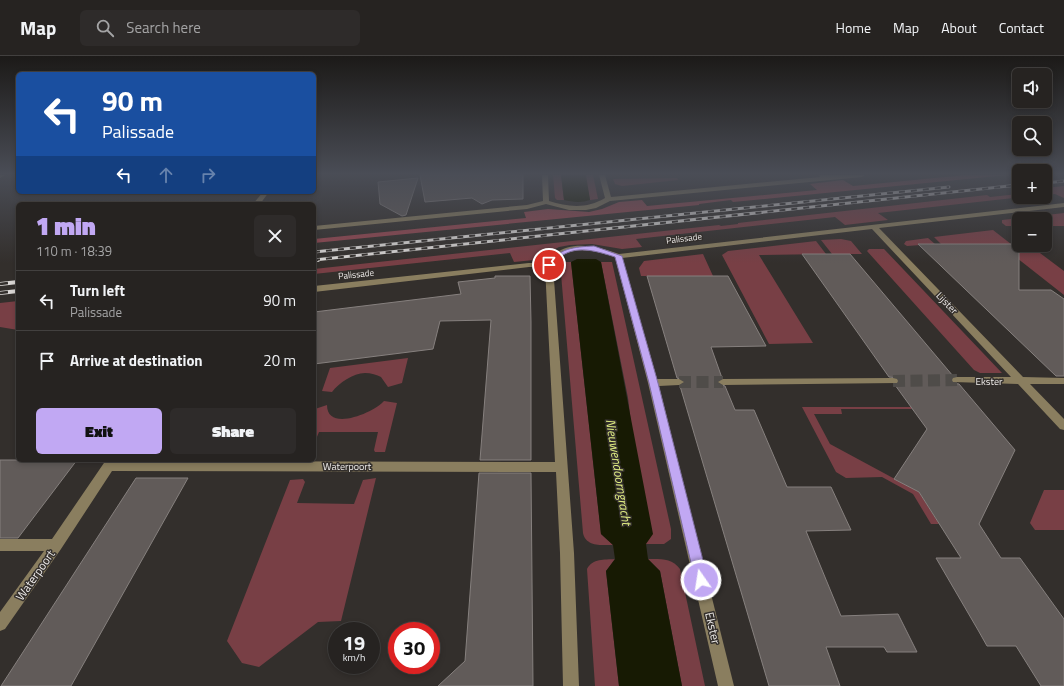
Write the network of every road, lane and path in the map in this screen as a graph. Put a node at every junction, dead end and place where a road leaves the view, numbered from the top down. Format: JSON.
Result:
{"nodes":[{"id":1,"x":537,"y":204,"type":"edge"},
{"id":2,"x":551,"y":204,"type":"edge"},
{"id":3,"x":599,"y":204,"type":"edge"},
{"id":4,"x":1063,"y":205,"type":"edge"},
{"id":5,"x":872,"y":226,"type":"junction"},
{"id":6,"x":316,"y":228,"type":"edge"},
{"id":7,"x":618,"y":256,"type":"junction"},
{"id":8,"x":549,"y":265,"type":"junction"},
{"id":9,"x":316,"y":289,"type":"edge"},
{"id":10,"x":957,"y":380,"type":"tunnel mouth"},
{"id":11,"x":892,"y":381,"type":"tunnel mouth"},
{"id":12,"x":1021,"y":381,"type":"junction"},
{"id":13,"x":1061,"y":381,"type":"dead end"},
{"id":14,"x":679,"y":382,"type":"tunnel mouth"},
{"id":15,"x":723,"y":382,"type":"tunnel mouth"},
{"id":16,"x":653,"y":383,"type":"junction"},
{"id":17,"x":1064,"y":426,"type":"edge"},
{"id":18,"x":111,"y":463,"type":"edge"},
{"id":19,"x":561,"y":467,"type":"junction"},
{"id":20,"x":0,"y":545,"type":"edge"},
{"id":21,"x":56,"y":545,"type":"junction"},
{"id":22,"x":0,"y":624,"type":"edge"},
{"id":23,"x":571,"y":686,"type":"edge"},
{"id":24,"x":726,"y":686,"type":"edge"}],
"edges":[{"from":1,"to":6,"type":"street"},
{"from":2,"to":3,"type":"street"},
{"from":4,"to":5,"type":"street","name":"Palissade"},
{"from":5,"to":7,"type":"street","name":"Palissade"},
{"from":5,"to":12,"type":"street","name":"Lijster"},
{"from":7,"to":8,"type":"street","name":"Palissade"},
{"from":7,"to":16,"type":"street","name":"Ekster"},
{"from":8,"to":9,"type":"street","name":"Palissade"},
{"from":8,"to":19,"type":"street"},
{"from":10,"to":12,"type":"street","name":"Ekster"},
{"from":11,"to":15,"type":"street"},
{"from":12,"to":13,"type":"street"},
{"from":12,"to":17,"type":"street","name":"Lijster"},
{"from":14,"to":16,"type":"street"},
{"from":16,"to":24,"type":"street","name":"Ekster"},
{"from":18,"to":19,"type":"street","name":"Waterpoort"},
{"from":18,"to":21,"type":"street","name":"Waterpoort"},
{"from":19,"to":23,"type":"street"},
{"from":20,"to":21,"type":"street","name":"Waterpoort"},
{"from":21,"to":22,"type":"street","name":"Waterpoort"}]}
